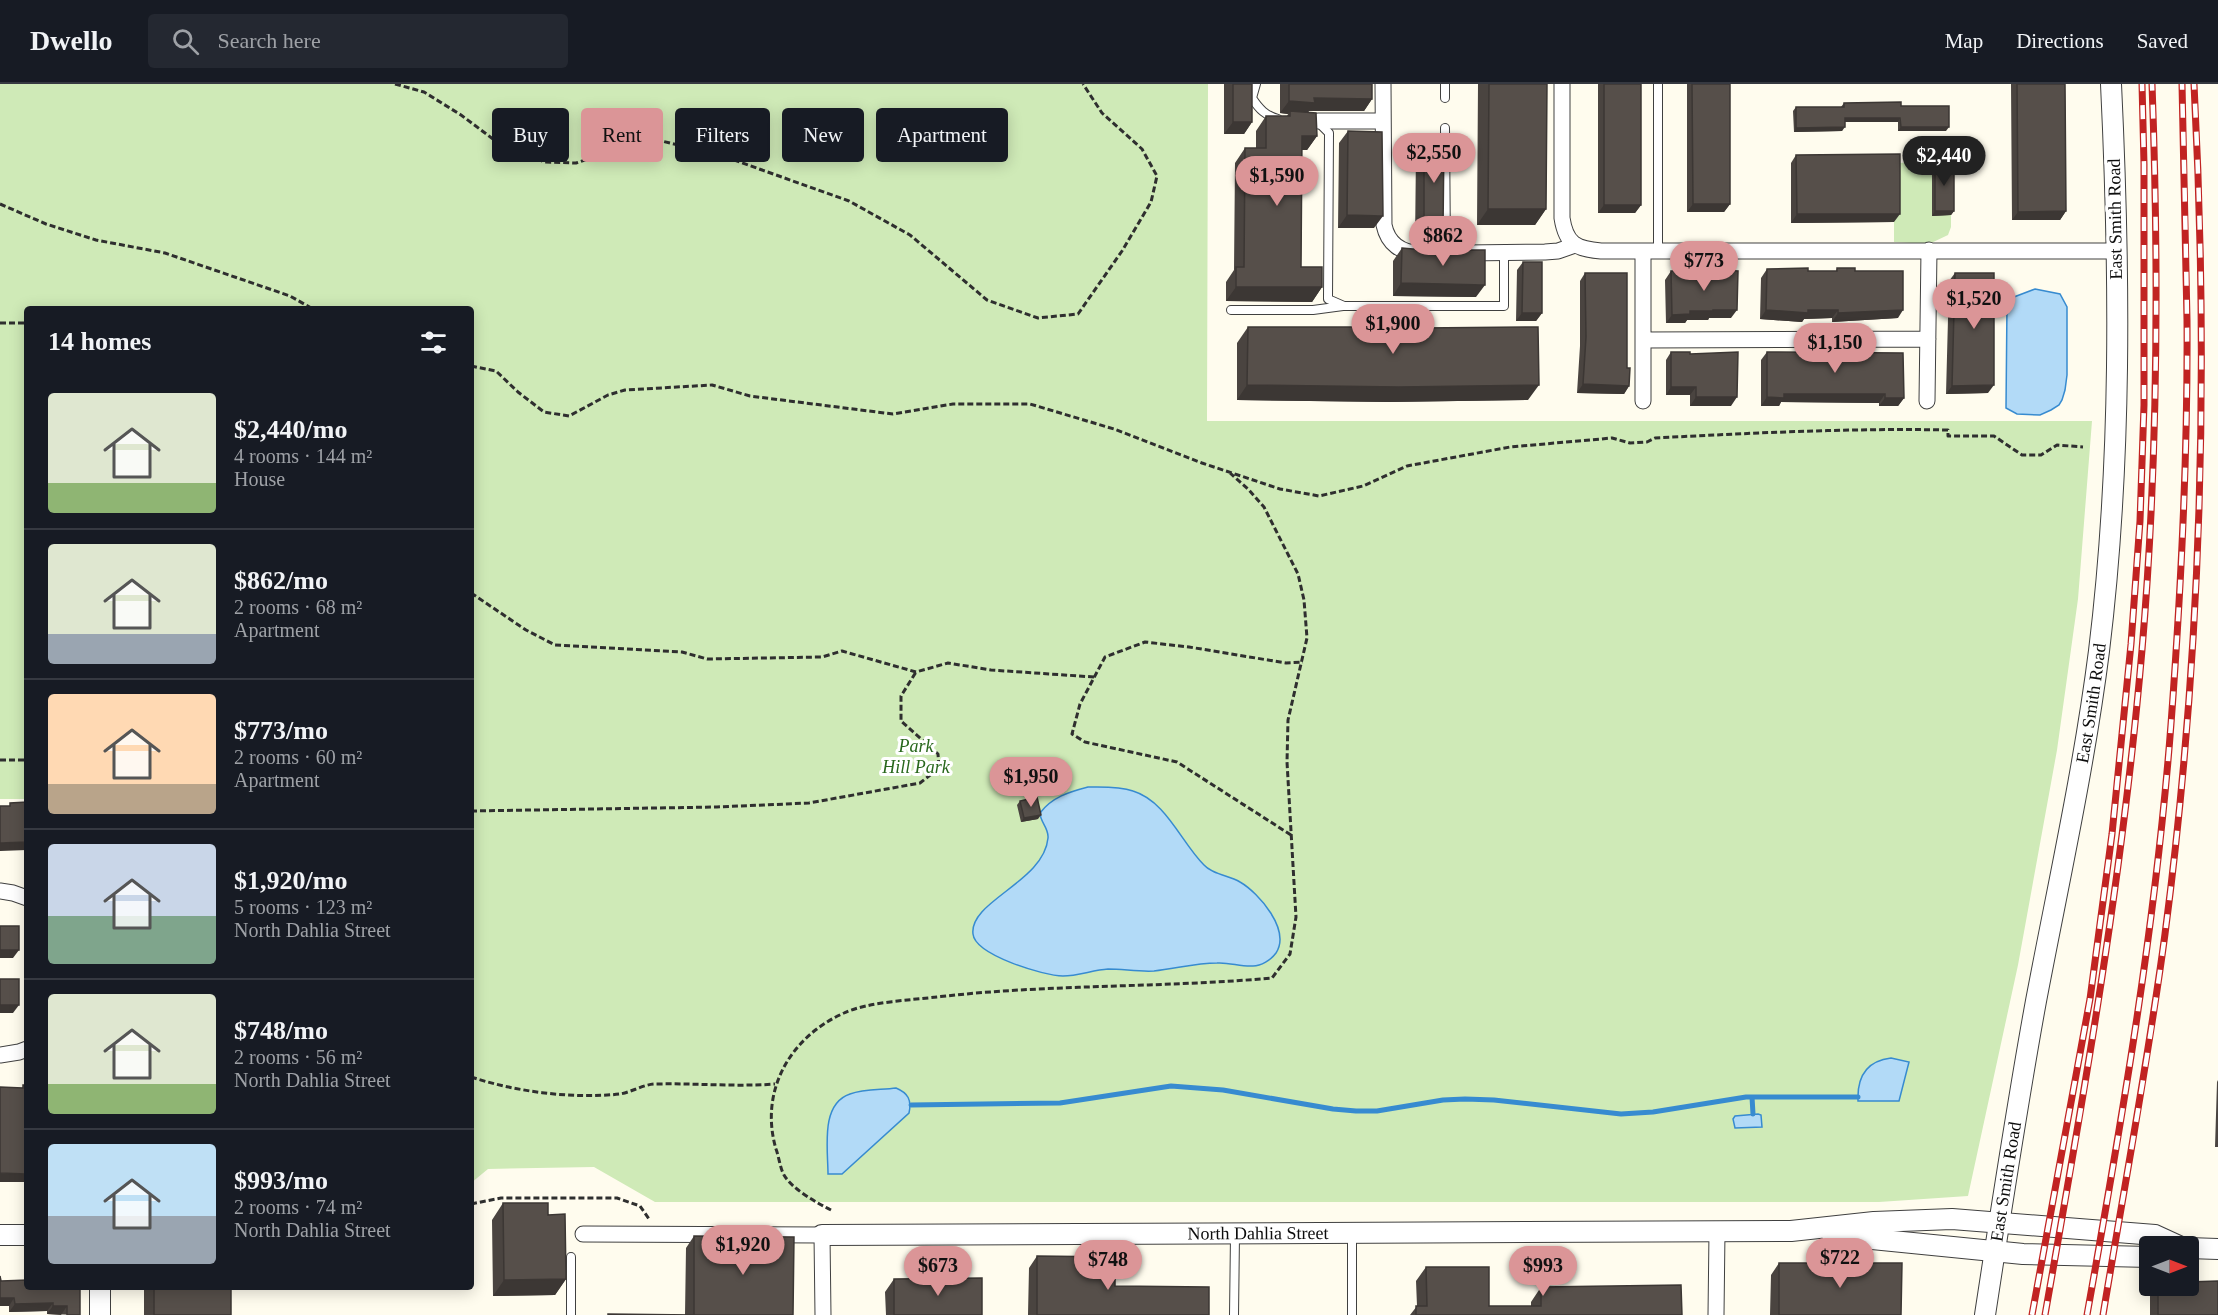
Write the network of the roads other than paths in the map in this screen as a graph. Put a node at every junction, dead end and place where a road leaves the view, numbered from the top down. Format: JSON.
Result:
{"nodes":[{"id":1,"x":1256,"y":84,"type":"edge"},
{"id":2,"x":1383,"y":84,"type":"edge"},
{"id":3,"x":1444,"y":84,"type":"edge"},
{"id":4,"x":1562,"y":84,"type":"edge"},
{"id":5,"x":1659,"y":84,"type":"edge"},
{"id":6,"x":2111,"y":84,"type":"edge"},
{"id":7,"x":1445,"y":98,"type":"dead end"},
{"id":8,"x":1383,"y":121,"type":"junction"},
{"id":9,"x":1287,"y":122,"type":"edge"},
{"id":10,"x":1313,"y":122,"type":"joint"},
{"id":11,"x":1445,"y":128,"type":"dead end"},
{"id":12,"x":1575,"y":245,"type":"junction"},
{"id":13,"x":1929,"y":250,"type":"junction"},
{"id":14,"x":1650,"y":251,"type":"junction"},
{"id":15,"x":2117,"y":251,"type":"junction"},
{"id":16,"x":1446,"y":253,"type":"junction"},
{"id":17,"x":1503,"y":253,"type":"junction"},
{"id":18,"x":1344,"y":306,"type":"junction"},
{"id":19,"x":1231,"y":310,"type":"dead end"},
{"id":20,"x":1928,"y":339,"type":"junction"},
{"id":21,"x":1643,"y":340,"type":"junction"},
{"id":22,"x":1643,"y":401,"type":"dead end"},
{"id":23,"x":1928,"y":401,"type":"dead end"},
{"id":24,"x":0,"y":891,"type":"edge"},
{"id":25,"x":24,"y":897,"type":"edge"},
{"id":26,"x":24,"y":1050,"type":"edge"},
{"id":27,"x":0,"y":1055,"type":"edge"},
{"id":28,"x":1999,"y":1222,"type":"junction"},
{"id":29,"x":1791,"y":1231,"type":"junction"},
{"id":30,"x":1717,"y":1232,"type":"junction"},
{"id":31,"x":1235,"y":1233,"type":"junction"},
{"id":32,"x":1352,"y":1233,"type":"junction"},
{"id":33,"x":583,"y":1234,"type":"dead end"},
{"id":34,"x":822,"y":1234,"type":"junction"},
{"id":35,"x":0,"y":1235,"type":"edge"},
{"id":36,"x":24,"y":1235,"type":"edge"},
{"id":37,"x":2157,"y":1236,"type":"edge"},
{"id":38,"x":2199,"y":1248,"type":"edge"},
{"id":39,"x":2218,"y":1249,"type":"edge"},
{"id":40,"x":1994,"y":1251,"type":"junction"},
{"id":41,"x":571,"y":1257,"type":"dead end"},
{"id":42,"x":2139,"y":1257,"type":"edge"},
{"id":43,"x":100,"y":1290,"type":"edge"},
{"id":44,"x":100,"y":1315,"type":"edge"},
{"id":45,"x":571,"y":1315,"type":"edge"},
{"id":46,"x":823,"y":1315,"type":"edge"},
{"id":47,"x":1234,"y":1315,"type":"edge"},
{"id":48,"x":1352,"y":1315,"type":"edge"},
{"id":49,"x":1716,"y":1315,"type":"edge"},
{"id":50,"x":1985,"y":1315,"type":"edge"}],
"edges":[{"from":1,"to":9,"type":"lane"},
{"from":2,"to":8,"type":"street"},
{"from":3,"to":7,"type":"lane"},
{"from":4,"to":12,"type":"street"},
{"from":5,"to":14,"type":"lane"},
{"from":6,"to":15,"type":"street","name":"East Smith Road"},
{"from":8,"to":10,"type":"street"},
{"from":8,"to":16,"type":"street"},
{"from":10,"to":18,"type":"lane"},
{"from":11,"to":16,"type":"lane"},
{"from":12,"to":14,"type":"street"},
{"from":12,"to":17,"type":"street"},
{"from":13,"to":14,"type":"street"},
{"from":13,"to":15,"type":"street"},
{"from":13,"to":20,"type":"street"},
{"from":14,"to":21,"type":"street"},
{"from":15,"to":28,"type":"street","name":"East Smith Road"},
{"from":16,"to":17,"type":"street"},
{"from":17,"to":18,"type":"lane"},
{"from":18,"to":19,"type":"lane"},
{"from":20,"to":21,"type":"street"},
{"from":20,"to":23,"type":"street"},
{"from":21,"to":22,"type":"street"},
{"from":24,"to":25,"type":"street"},
{"from":26,"to":27,"type":"street"},
{"from":28,"to":29,"type":"street","name":"North Dahlia Street"},
{"from":28,"to":37,"type":"street","name":"North Dahlia Street"},
{"from":28,"to":40,"type":"street","name":"East Smith Road"},
{"from":29,"to":30,"type":"street","name":"North Dahlia Street"},
{"from":29,"to":40,"type":"street","name":"North Dahlia Street"},
{"from":30,"to":32,"type":"street","name":"North Dahlia Street"},
{"from":30,"to":49,"type":"street"},
{"from":31,"to":32,"type":"street","name":"North Dahlia Street"},
{"from":31,"to":34,"type":"street","name":"North Dahlia Street"},
{"from":31,"to":47,"type":"lane"},
{"from":32,"to":48,"type":"lane"},
{"from":33,"to":34,"type":"street","name":"North Dahlia Street"},
{"from":34,"to":46,"type":"street"},
{"from":35,"to":36,"type":"street"},
{"from":38,"to":39,"type":"street"},
{"from":40,"to":42,"type":"street","name":"North Dahlia Street"},
{"from":40,"to":50,"type":"street","name":"East Smith Road"},
{"from":41,"to":45,"type":"lane"},
{"from":43,"to":44,"type":"street"}]}
